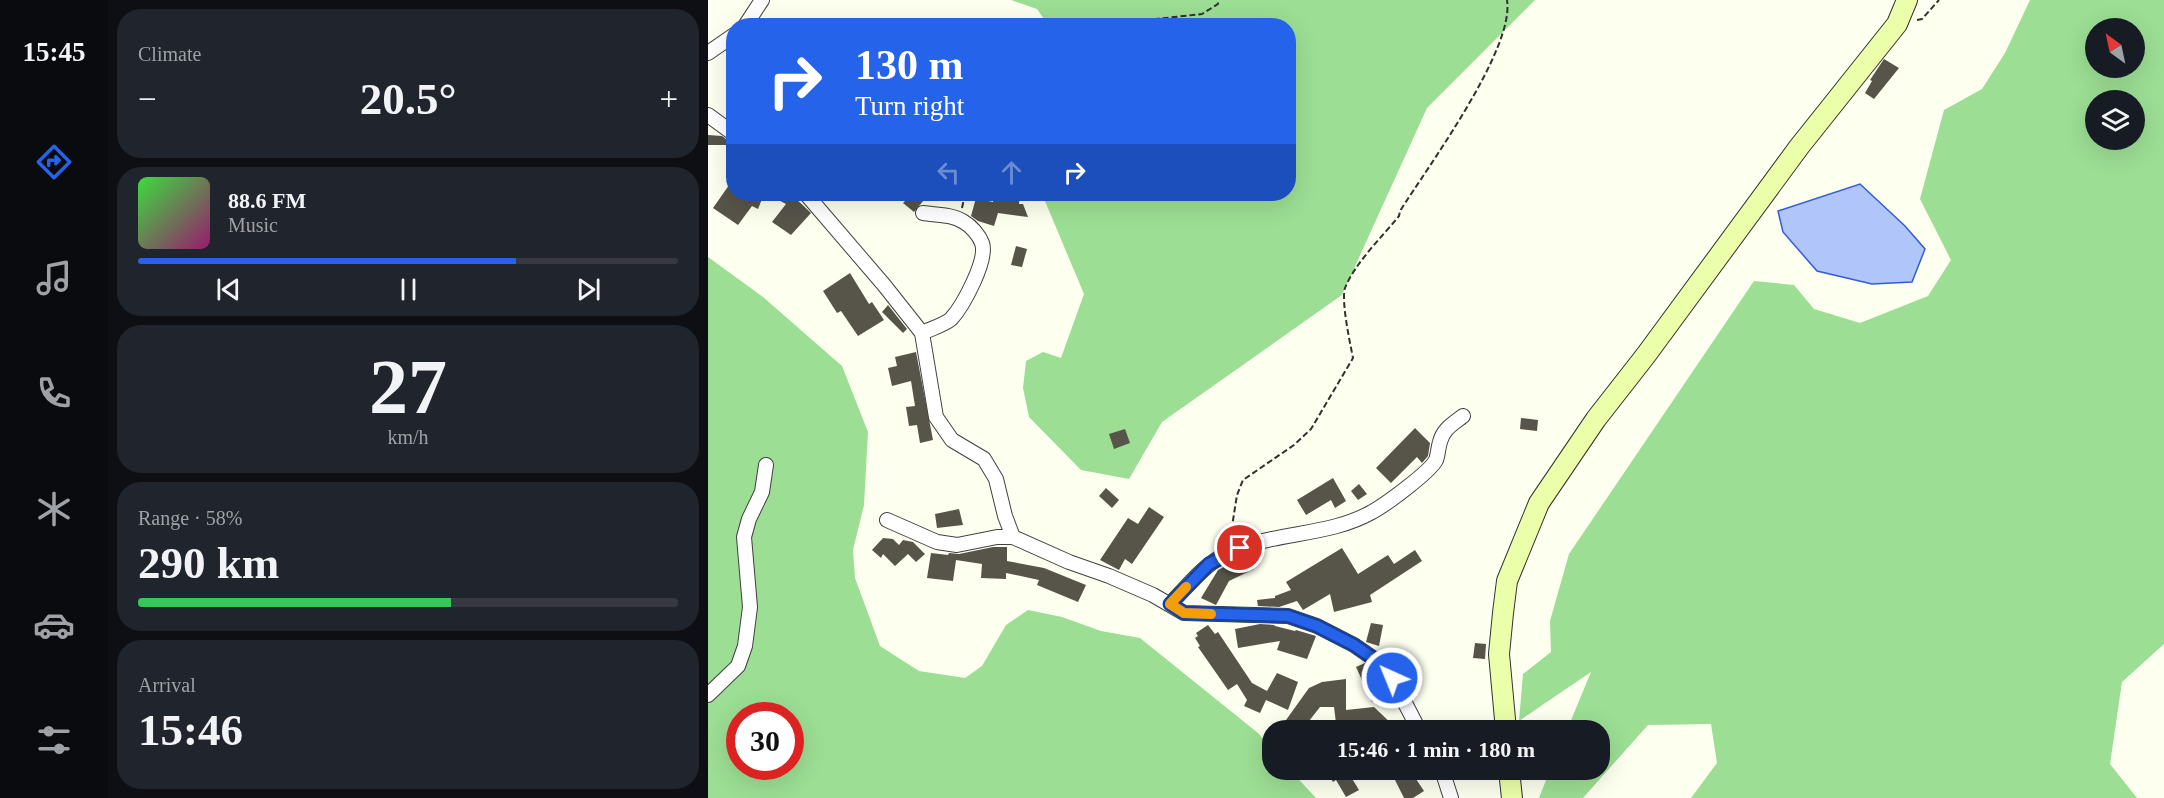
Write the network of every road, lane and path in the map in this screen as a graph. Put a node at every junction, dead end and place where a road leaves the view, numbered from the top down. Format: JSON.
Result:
{"nodes":[{"id":1,"x":762,"y":0,"type":"edge"},
{"id":2,"x":1217,"y":0,"type":"edge"},
{"id":3,"x":1507,"y":0,"type":"edge"},
{"id":4,"x":1906,"y":0,"type":"edge"},
{"id":5,"x":1939,"y":0,"type":"edge"},
{"id":6,"x":750,"y":18,"type":"edge"},
{"id":7,"x":1165,"y":18,"type":"edge"},
{"id":8,"x":1897,"y":24,"type":"junction"},
{"id":9,"x":726,"y":41,"type":"edge"},
{"id":10,"x":708,"y":53,"type":"edge"},
{"id":11,"x":708,"y":115,"type":"edge"},
{"id":12,"x":726,"y":128,"type":"edge"},
{"id":13,"x":812,"y":201,"type":"edge"},
{"id":14,"x":923,"y":213,"type":"dead end"},
{"id":15,"x":922,"y":333,"type":"junction"},
{"id":16,"x":1463,"y":416,"type":"dead end"},
{"id":17,"x":766,"y":465,"type":"dead end"},
{"id":18,"x":887,"y":520,"type":"dead end"},
{"id":19,"x":1013,"y":537,"type":"junction"},
{"id":20,"x":1227,"y":553,"type":"junction"},
{"id":21,"x":1170,"y":604,"type":"junction"},
{"id":22,"x":708,"y":695,"type":"edge"},
{"id":23,"x":1414,"y":720,"type":"edge"},
{"id":24,"x":1505,"y":720,"type":"edge"},
{"id":25,"x":1445,"y":780,"type":"edge"},
{"id":26,"x":1510,"y":780,"type":"edge"},
{"id":27,"x":1450,"y":798,"type":"edge"},
{"id":28,"x":1512,"y":798,"type":"edge"}],
"edges":[{"from":1,"to":6,"type":"street"},
{"from":2,"to":7,"type":"path"},
{"from":3,"to":20,"type":"path"},
{"from":4,"to":8,"type":"street"},
{"from":5,"to":8,"type":"path"},
{"from":8,"to":24,"type":"street"},
{"from":9,"to":10,"type":"street"},
{"from":11,"to":12,"type":"street"},
{"from":13,"to":15,"type":"street"},
{"from":14,"to":15,"type":"street"},
{"from":15,"to":19,"type":"street"},
{"from":16,"to":20,"type":"street"},
{"from":17,"to":22,"type":"street"},
{"from":18,"to":19,"type":"street"},
{"from":19,"to":21,"type":"street"},
{"from":20,"to":21,"type":"street"},
{"from":21,"to":23,"type":"street"},
{"from":25,"to":27,"type":"street"},
{"from":26,"to":28,"type":"street"}]}
